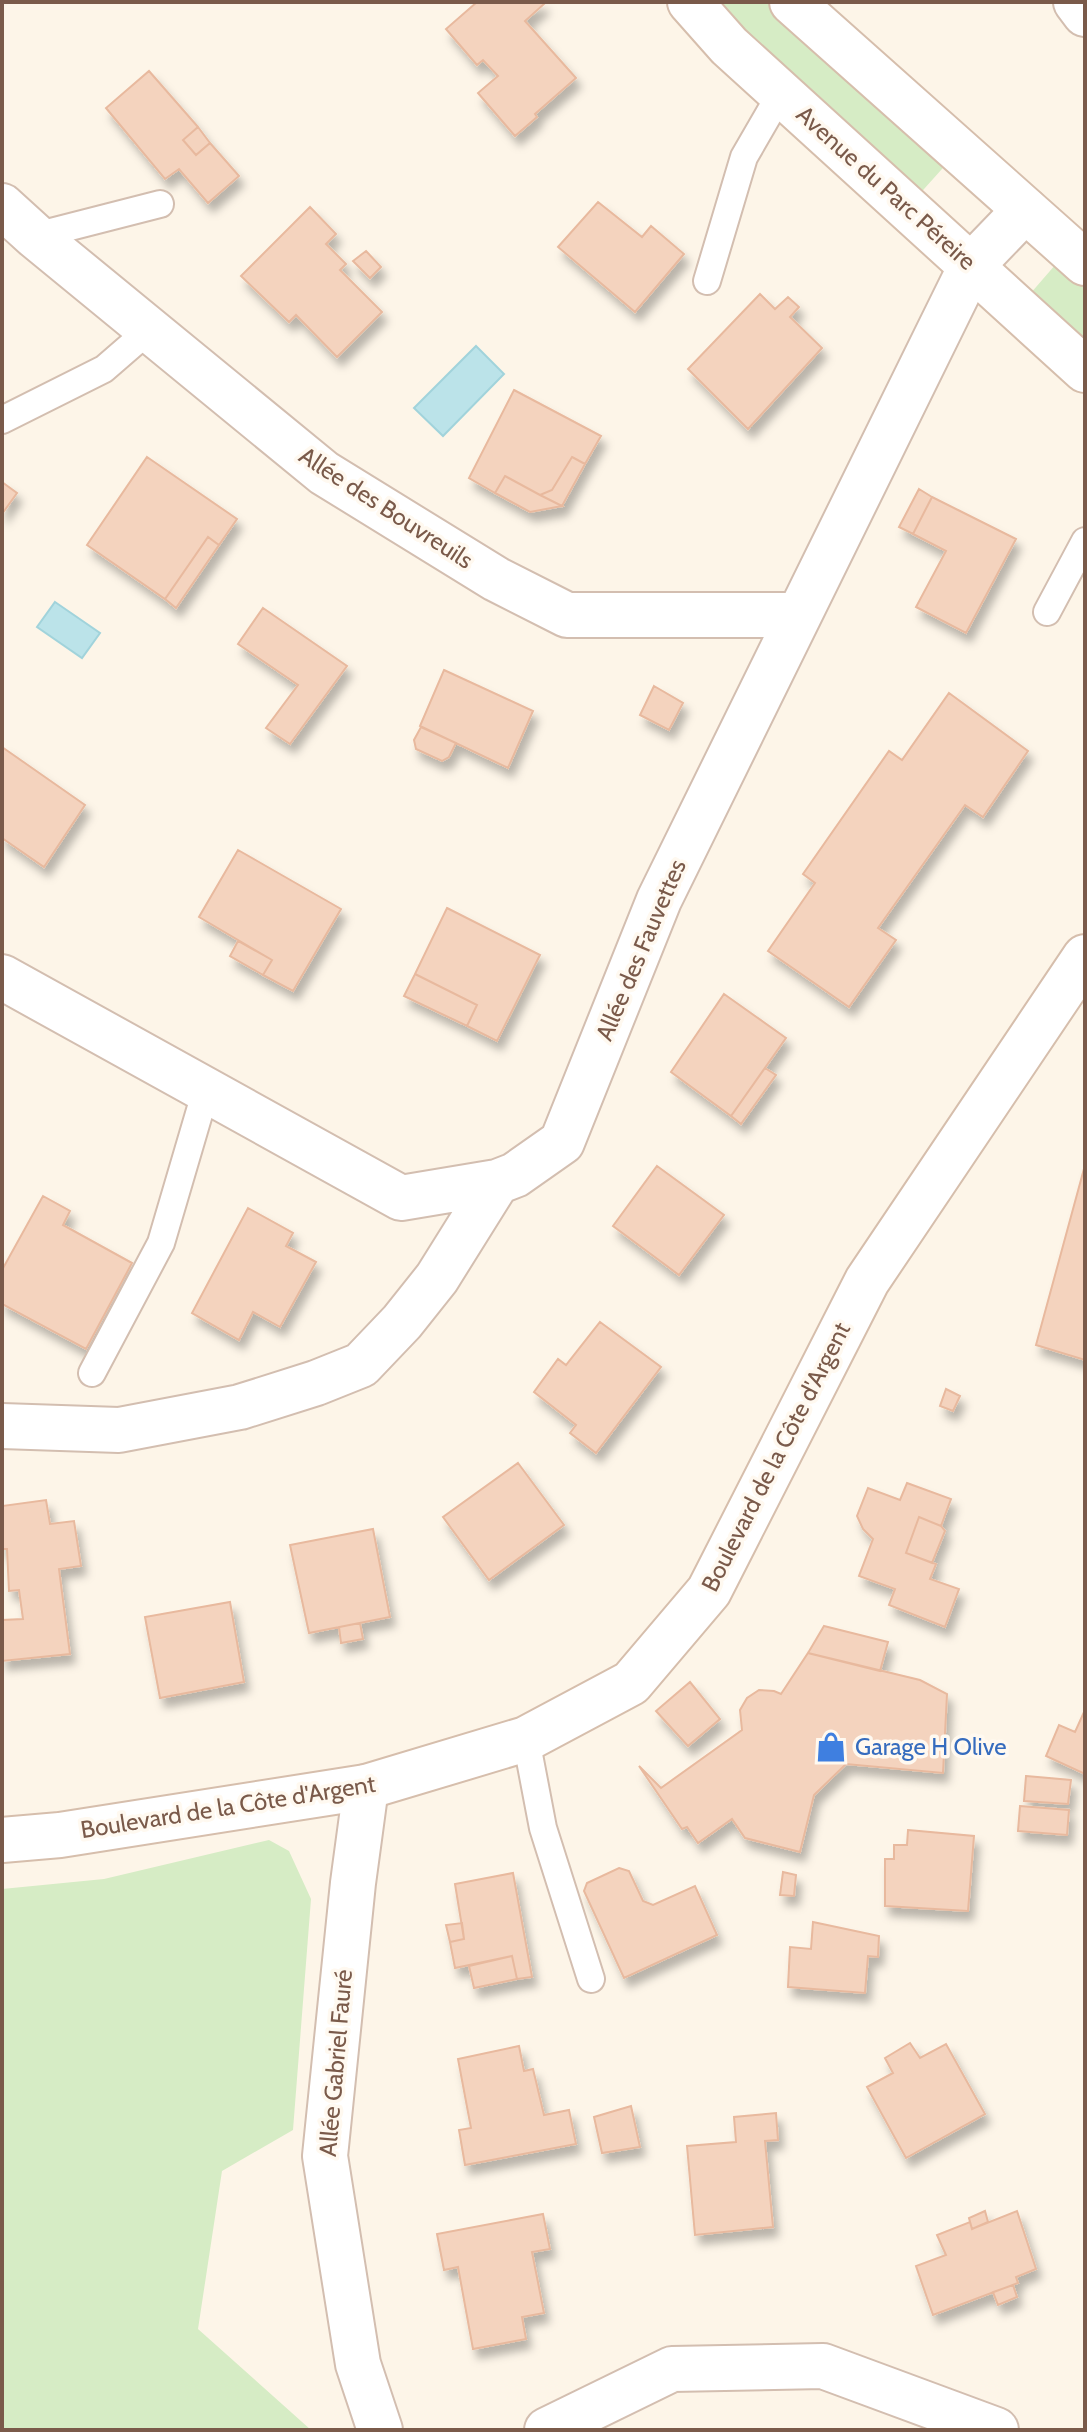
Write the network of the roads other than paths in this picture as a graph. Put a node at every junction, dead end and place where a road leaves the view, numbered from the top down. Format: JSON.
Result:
{"nodes":[{"id":1,"x":690,"y":2,"type":"edge"},
{"id":2,"x":792,"y":2,"type":"edge"},
{"id":3,"x":1076,"y":2,"type":"edge"},
{"id":4,"x":1085,"y":14,"type":"edge"},
{"id":5,"x":781,"y":93,"type":"junction"},
{"id":6,"x":160,"y":204,"type":"dead end"},
{"id":7,"x":2,"y":206,"type":"edge"},
{"id":8,"x":1025,"y":210,"type":"junction"},
{"id":9,"x":35,"y":236,"type":"junction"},
{"id":10,"x":1085,"y":263,"type":"edge"},
{"id":11,"x":971,"y":266,"type":"junction"},
{"id":12,"x":707,"y":281,"type":"dead end"},
{"id":13,"x":149,"y":330,"type":"junction"},
{"id":14,"x":1085,"y":370,"type":"edge"},
{"id":15,"x":2,"y":420,"type":"edge"},
{"id":16,"x":1085,"y":541,"type":"edge"},
{"id":17,"x":1047,"y":612,"type":"dead end"},
{"id":18,"x":798,"y":615,"type":"junction"},
{"id":19,"x":1085,"y":957,"type":"edge"},
{"id":20,"x":2,"y":977,"type":"edge"},
{"id":21,"x":206,"y":1090,"type":"junction"},
{"id":22,"x":497,"y":1182,"type":"junction"},
{"id":23,"x":92,"y":1373,"type":"dead end"},
{"id":24,"x":2,"y":1426,"type":"edge"},
{"id":25,"x":526,"y":1739,"type":"junction"},
{"id":26,"x":366,"y":1787,"type":"junction"},
{"id":27,"x":2,"y":1840,"type":"edge"},
{"id":28,"x":591,"y":1979,"type":"dead end"},
{"id":29,"x":380,"y":2430,"type":"edge"},
{"id":30,"x":547,"y":2430,"type":"edge"},
{"id":31,"x":996,"y":2430,"type":"edge"}],
"edges":[{"from":1,"to":5,"type":"street","name":"Avenue du Parc Péreire"},
{"from":2,"to":8,"type":"street"},
{"from":3,"to":4,"type":"street"},
{"from":5,"to":11,"type":"street","name":"Avenue du Parc Péreire"},
{"from":5,"to":12,"type":"lane"},
{"from":6,"to":9,"type":"lane"},
{"from":7,"to":9,"type":"street","name":"Allée des Bouvreuils"},
{"from":8,"to":10,"type":"street"},
{"from":8,"to":11,"type":"street","name":"Allée des Fauvettes"},
{"from":9,"to":13,"type":"street","name":"Allée des Bouvreuils"},
{"from":11,"to":14,"type":"street","name":"Avenue du Parc Péreire"},
{"from":11,"to":18,"type":"street","name":"Allée des Fauvettes"},
{"from":13,"to":15,"type":"lane"},
{"from":13,"to":18,"type":"street","name":"Allée des Bouvreuils"},
{"from":16,"to":17,"type":"lane"},
{"from":18,"to":22,"type":"street","name":"Allée des Fauvettes"},
{"from":19,"to":25,"type":"street","name":"Boulevard de la Côte d'Argent"},
{"from":20,"to":21,"type":"street","name":"Allée des Fauvettes"},
{"from":21,"to":22,"type":"street","name":"Allée des Fauvettes"},
{"from":21,"to":23,"type":"lane"},
{"from":22,"to":24,"type":"street"},
{"from":25,"to":26,"type":"street","name":"Boulevard de la Côte d'Argent"},
{"from":25,"to":28,"type":"lane"},
{"from":26,"to":27,"type":"street","name":"Boulevard de la Côte d'Argent"},
{"from":26,"to":29,"type":"street","name":"Allée Gabriel Fauré"},
{"from":30,"to":31,"type":"street"}]}
